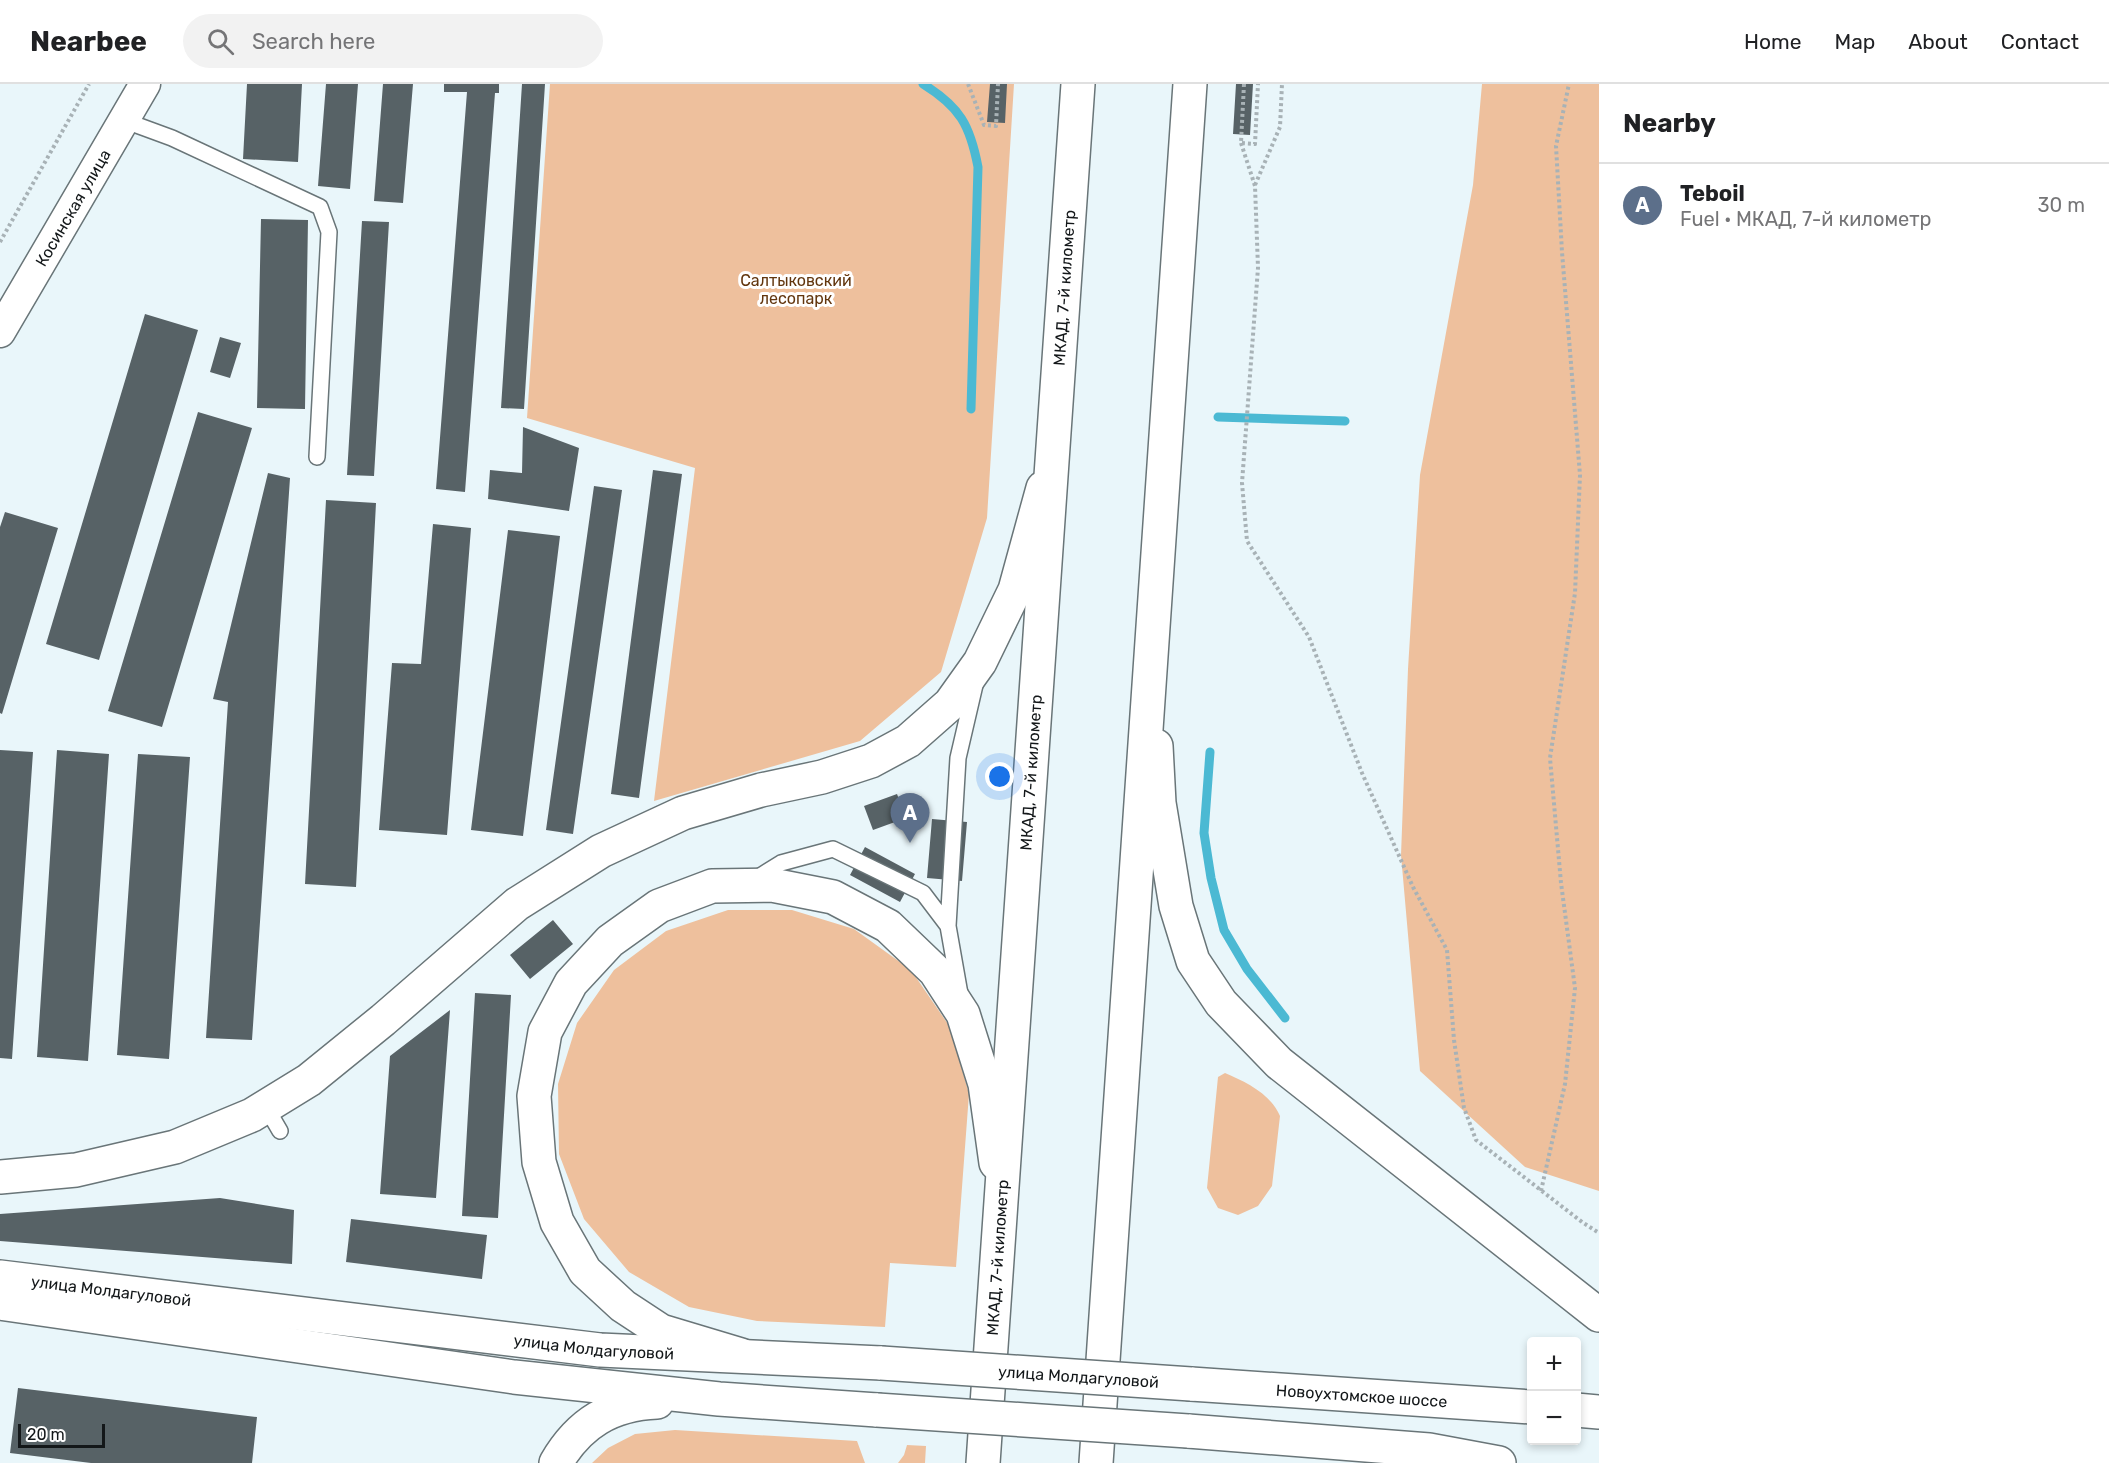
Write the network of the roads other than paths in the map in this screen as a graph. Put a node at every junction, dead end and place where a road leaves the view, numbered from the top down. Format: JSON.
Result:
{"nodes":[{"id":1,"x":145,"y":84,"type":"edge"},
{"id":2,"x":1078,"y":84,"type":"edge"},
{"id":3,"x":1190,"y":84,"type":"edge"},
{"id":4,"x":123,"y":120,"type":"junction"},
{"id":5,"x":0,"y":332,"type":"edge"},
{"id":6,"x":1053,"y":452,"type":"junction"},
{"id":7,"x":317,"y":457,"type":"dead end"},
{"id":8,"x":1151,"y":660,"type":"junction"},
{"id":9,"x":980,"y":662,"type":"junction"},
{"id":10,"x":744,"y":886,"type":"junction"},
{"id":11,"x":948,"y":926,"type":"junction"},
{"id":12,"x":963,"y":1014,"type":"junction"},
{"id":13,"x":0,"y":1177,"type":"edge"},
{"id":14,"x":1001,"y":1200,"type":"junction"},
{"id":15,"x":0,"y":1277,"type":"edge"},
{"id":16,"x":0,"y":1304,"type":"edge"},
{"id":17,"x":1599,"y":1315,"type":"edge"},
{"id":18,"x":741,"y":1355,"type":"junction"},
{"id":19,"x":1191,"y":1384,"type":"joint"},
{"id":20,"x":718,"y":1399,"type":"junction"},
{"id":21,"x":1527,"y":1407,"type":"edge"},
{"id":22,"x":1581,"y":1410,"type":"edge"},
{"id":23,"x":1599,"y":1412,"type":"edge"},
{"id":24,"x":556,"y":1463,"type":"edge"},
{"id":25,"x":983,"y":1463,"type":"edge"},
{"id":26,"x":1096,"y":1463,"type":"edge"},
{"id":27,"x":1499,"y":1463,"type":"edge"}],
"edges":[{"from":1,"to":4,"type":"street","name":"Косинская улица"},
{"from":2,"to":6,"type":"main road","name":"МКАД, 7-й километр"},
{"from":3,"to":8,"type":"main road"},
{"from":4,"to":5,"type":"street","name":"Косинская улица"},
{"from":4,"to":7,"type":"lane"},
{"from":6,"to":9,"type":"main road"},
{"from":6,"to":14,"type":"main road","name":"МКАД, 7-й километр"},
{"from":8,"to":17,"type":"main road"},
{"from":8,"to":26,"type":"main road"},
{"from":9,"to":11,"type":"lane"},
{"from":9,"to":13,"type":"main road"},
{"from":10,"to":11,"type":"lane"},
{"from":10,"to":12,"type":"main road"},
{"from":10,"to":18,"type":"main road"},
{"from":11,"to":12,"type":"lane"},
{"from":12,"to":14,"type":"main road"},
{"from":14,"to":25,"type":"main road","name":"МКАД, 7-й километр"},
{"from":15,"to":18,"type":"main road","name":"улица Молдагуловой"},
{"from":16,"to":20,"type":"main road","name":"улица Молдагуловой"},
{"from":18,"to":19,"type":"main road","name":"улица Молдагуловой","bridge":true},
{"from":19,"to":21,"type":"main road","name":"Новоухтомское шоссе"},
{"from":20,"to":24,"type":"main road"},
{"from":20,"to":27,"type":"main road","name":"улица Молдагуловой","bridge":true},
{"from":22,"to":23,"type":"main road"}]}
